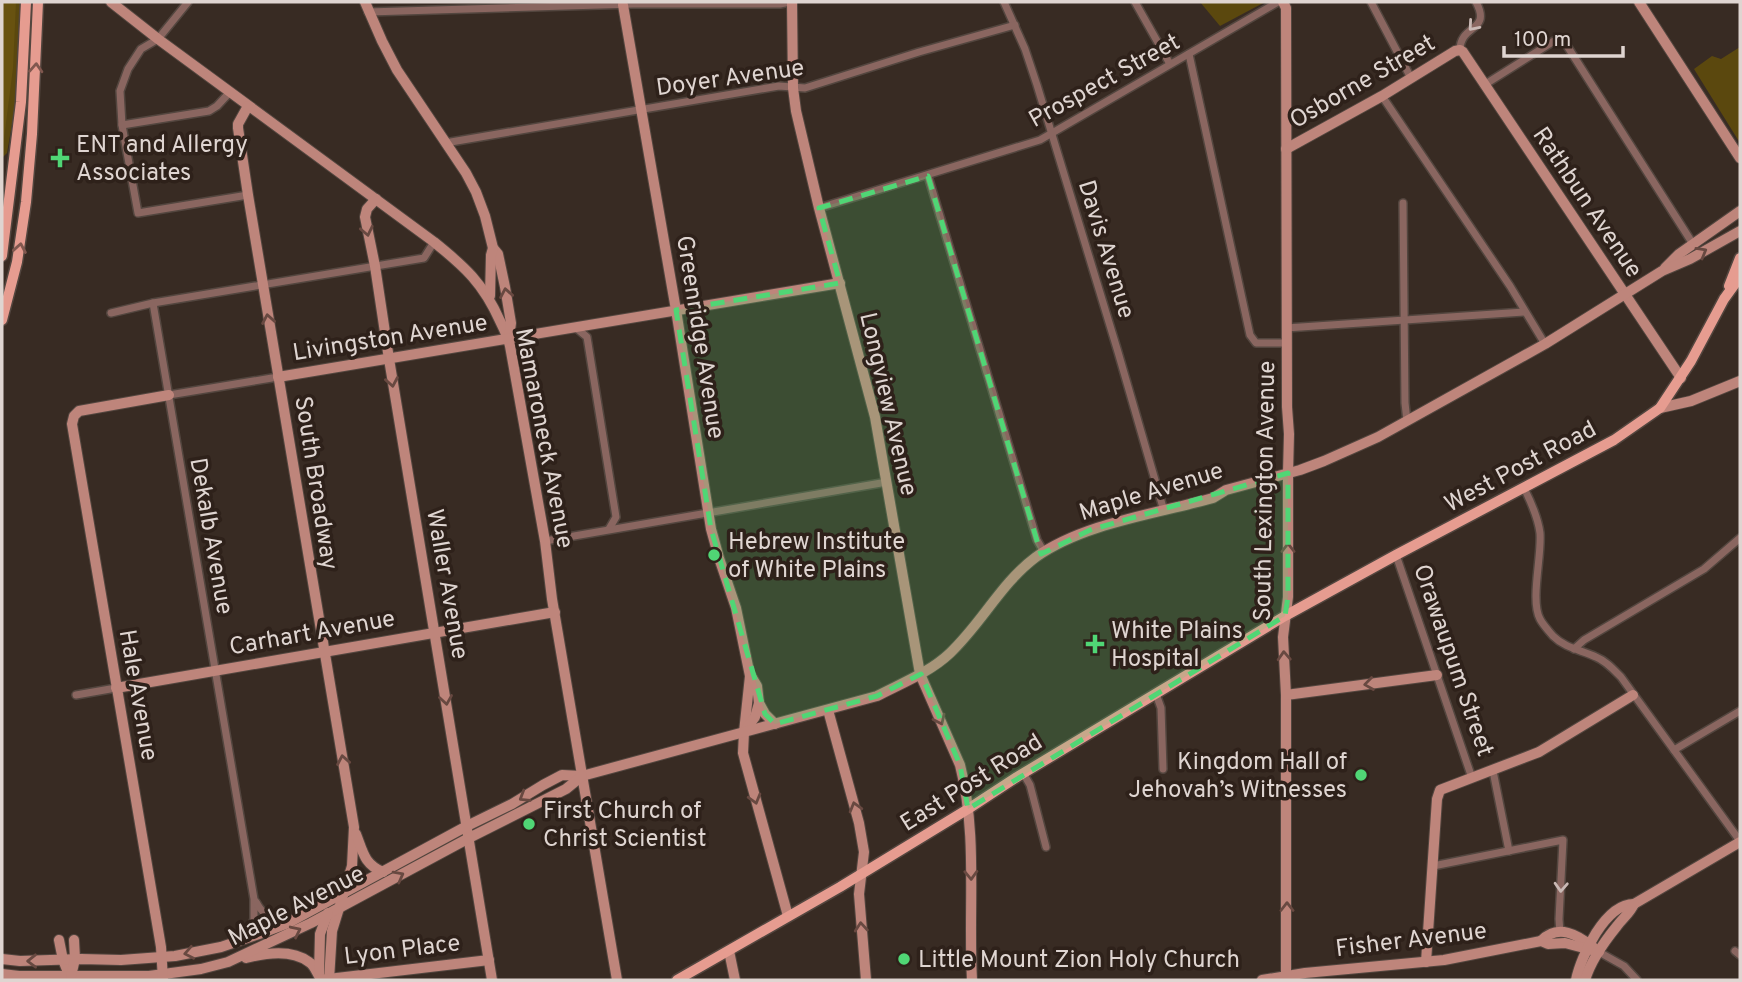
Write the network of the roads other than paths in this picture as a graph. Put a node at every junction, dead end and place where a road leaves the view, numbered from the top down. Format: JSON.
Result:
{"nodes":[{"id":1,"x":26,"y":2,"type":"edge"},
{"id":2,"x":38,"y":2,"type":"edge"},
{"id":3,"x":111,"y":2,"type":"edge"},
{"id":4,"x":188,"y":2,"type":"edge"},
{"id":5,"x":791,"y":2,"type":"edge"},
{"id":6,"x":1004,"y":2,"type":"edge"},
{"id":7,"x":1135,"y":2,"type":"edge"},
{"id":8,"x":1281,"y":2,"type":"edge"},
{"id":9,"x":1371,"y":2,"type":"edge"},
{"id":10,"x":1476,"y":2,"type":"edge"},
{"id":11,"x":1639,"y":2,"type":"edge"},
{"id":12,"x":623,"y":3,"type":"edge"},
{"id":13,"x":696,"y":3,"type":"edge"},
{"id":14,"x":492,"y":4,"type":"edge"},
{"id":15,"x":367,"y":7,"type":"edge"},
{"id":16,"x":1016,"y":25,"type":"junction"},
{"id":17,"x":158,"y":39,"type":"junction"},
{"id":18,"x":1460,"y":50,"type":"junction"},
{"id":19,"x":1189,"y":54,"type":"junction"},
{"id":20,"x":1170,"y":64,"type":"junction"},
{"id":21,"x":1411,"y":78,"type":"junction"},
{"id":22,"x":1484,"y":85,"type":"junction"},
{"id":23,"x":793,"y":88,"type":"junction"},
{"id":24,"x":230,"y":92,"type":"junction"},
{"id":25,"x":1382,"y":96,"type":"junction"},
{"id":26,"x":248,"y":106,"type":"junction"},
{"id":27,"x":641,"y":109,"type":"junction"},
{"id":28,"x":122,"y":125,"type":"junction"},
{"id":29,"x":1052,"y":133,"type":"junction"},
{"id":30,"x":444,"y":144,"type":"junction"},
{"id":31,"x":1286,"y":149,"type":"junction"},
{"id":32,"x":1740,"y":159,"type":"edge"},
{"id":33,"x":928,"y":176,"type":"junction"},
{"id":34,"x":248,"y":195,"type":"junction"},
{"id":35,"x":376,"y":199,"type":"junction"},
{"id":36,"x":1403,"y":203,"type":"dead end"},
{"id":37,"x":820,"y":208,"type":"junction"},
{"id":38,"x":1740,"y":211,"type":"edge"},
{"id":39,"x":1740,"y":231,"type":"edge"},
{"id":40,"x":434,"y":242,"type":"junction"},
{"id":41,"x":1693,"y":244,"type":"junction"},
{"id":42,"x":493,"y":248,"type":"junction"},
{"id":43,"x":2,"y":256,"type":"edge"},
{"id":44,"x":1740,"y":258,"type":"edge"},
{"id":45,"x":375,"y":266,"type":"junction"},
{"id":46,"x":1662,"y":271,"type":"junction"},
{"id":47,"x":1740,"y":277,"type":"edge"},
{"id":48,"x":840,"y":282,"type":"junction"},
{"id":49,"x":262,"y":285,"type":"junction"},
{"id":50,"x":1624,"y":294,"type":"junction"},
{"id":51,"x":490,"y":299,"type":"junction"},
{"id":52,"x":1724,"y":299,"type":"junction"},
{"id":53,"x":153,"y":303,"type":"junction"},
{"id":54,"x":676,"y":310,"type":"junction"},
{"id":55,"x":1524,"y":312,"type":"junction"},
{"id":56,"x":111,"y":313,"type":"dead end"},
{"id":57,"x":2,"y":320,"type":"edge"},
{"id":58,"x":1404,"y":320,"type":"junction"},
{"id":59,"x":575,"y":327,"type":"junction"},
{"id":60,"x":1286,"y":328,"type":"junction"},
{"id":61,"x":509,"y":339,"type":"junction"},
{"id":62,"x":1287,"y":343,"type":"junction"},
{"id":63,"x":1545,"y":344,"type":"junction"},
{"id":64,"x":389,"y":359,"type":"junction"},
{"id":65,"x":278,"y":377,"type":"junction"},
{"id":66,"x":1681,"y":378,"type":"junction"},
{"id":67,"x":1740,"y":381,"type":"edge"},
{"id":68,"x":169,"y":395,"type":"junction"},
{"id":69,"x":1660,"y":408,"type":"junction"},
{"id":70,"x":74,"y":416,"type":"joint"},
{"id":71,"x":1407,"y":421,"type":"junction"},
{"id":72,"x":1287,"y":473,"type":"junction"},
{"id":73,"x":887,"y":482,"type":"junction"},
{"id":74,"x":1524,"y":488,"type":"junction"},
{"id":75,"x":1164,"y":511,"type":"junction"},
{"id":76,"x":708,"y":512,"type":"junction"},
{"id":77,"x":610,"y":529,"type":"junction"},
{"id":78,"x":1740,"y":539,"type":"edge"},
{"id":79,"x":545,"y":541,"type":"junction"},
{"id":80,"x":1044,"y":552,"type":"junction"},
{"id":81,"x":1396,"y":555,"type":"junction"},
{"id":82,"x":555,"y":611,"type":"junction"},
{"id":83,"x":1285,"y":616,"type":"junction"},
{"id":84,"x":435,"y":632,"type":"junction"},
{"id":85,"x":1574,"y":649,"type":"junction"},
{"id":86,"x":323,"y":652,"type":"junction"},
{"id":87,"x":215,"y":670,"type":"junction"},
{"id":88,"x":920,"y":674,"type":"junction"},
{"id":89,"x":1437,"y":675,"type":"junction"},
{"id":90,"x":750,"y":676,"type":"junction"},
{"id":91,"x":116,"y":688,"type":"junction"},
{"id":92,"x":1156,"y":694,"type":"junction"},
{"id":93,"x":76,"y":695,"type":"dead end"},
{"id":94,"x":1286,"y":695,"type":"junction"},
{"id":95,"x":1633,"y":695,"type":"junction"},
{"id":96,"x":759,"y":702,"type":"junction"},
{"id":97,"x":828,"y":710,"type":"junction"},
{"id":98,"x":1740,"y":711,"type":"edge"},
{"id":99,"x":775,"y":724,"type":"junction"},
{"id":100,"x":744,"y":732,"type":"junction"},
{"id":101,"x":1674,"y":750,"type":"junction"},
{"id":102,"x":1163,"y":769,"type":"dead end"},
{"id":103,"x":1493,"y":771,"type":"junction"},
{"id":104,"x":1023,"y":773,"type":"junction"},
{"id":105,"x":582,"y":776,"type":"junction"},
{"id":106,"x":1472,"y":778,"type":"junction"},
{"id":107,"x":968,"y":809,"type":"junction"},
{"id":108,"x":467,"y":826,"type":"junction"},
{"id":109,"x":354,"y":827,"type":"junction"},
{"id":110,"x":469,"y":838,"type":"junction"},
{"id":111,"x":1740,"y":841,"type":"edge"},
{"id":112,"x":1046,"y":847,"type":"dead end"},
{"id":113,"x":1509,"y":851,"type":"junction"},
{"id":114,"x":1433,"y":866,"type":"junction"},
{"id":115,"x":383,"y":872,"type":"junction"},
{"id":116,"x":861,"y":874,"type":"junction"},
{"id":117,"x":344,"y":893,"type":"junction"},
{"id":118,"x":254,"y":899,"type":"junction"},
{"id":119,"x":1634,"y":904,"type":"junction"},
{"id":120,"x":339,"y":908,"type":"junction"},
{"id":121,"x":327,"y":915,"type":"junction"},
{"id":122,"x":788,"y":916,"type":"junction"},
{"id":123,"x":292,"y":920,"type":"junction"},
{"id":124,"x":1560,"y":933,"type":"junction"},
{"id":125,"x":247,"y":939,"type":"junction"},
{"id":126,"x":60,"y":940,"type":"dead end"},
{"id":127,"x":74,"y":940,"type":"dead end"},
{"id":128,"x":1541,"y":941,"type":"junction"},
{"id":129,"x":1589,"y":947,"type":"junction"},
{"id":130,"x":729,"y":951,"type":"junction"},
{"id":131,"x":1599,"y":952,"type":"junction"},
{"id":132,"x":162,"y":957,"type":"junction"},
{"id":133,"x":2,"y":959,"type":"edge"},
{"id":134,"x":75,"y":959,"type":"junction"},
{"id":135,"x":63,"y":960,"type":"junction"},
{"id":136,"x":489,"y":960,"type":"junction"},
{"id":137,"x":1426,"y":961,"type":"junction"},
{"id":138,"x":229,"y":962,"type":"junction"},
{"id":139,"x":2,"y":975,"type":"edge"},
{"id":140,"x":163,"y":977,"type":"edge"},
{"id":141,"x":71,"y":978,"type":"edge"},
{"id":142,"x":1286,"y":978,"type":"edge"},
{"id":143,"x":323,"y":979,"type":"edge"},
{"id":144,"x":492,"y":980,"type":"edge"},
{"id":145,"x":617,"y":980,"type":"edge"},
{"id":146,"x":677,"y":980,"type":"edge"},
{"id":147,"x":736,"y":980,"type":"edge"},
{"id":148,"x":866,"y":980,"type":"edge"},
{"id":149,"x":972,"y":980,"type":"edge"},
{"id":150,"x":1262,"y":980,"type":"edge"},
{"id":151,"x":1576,"y":980,"type":"edge"},
{"id":152,"x":1586,"y":980,"type":"edge"},
{"id":153,"x":1637,"y":980,"type":"edge"}],
"edges":[{"from":1,"to":43,"type":"main road"},
{"from":57,"to":2,"type":"main road","one_way":true},
{"from":3,"to":17,"type":"street","name":"Mamaroneck Avenue"},
{"from":4,"to":17,"type":"street"},
{"from":5,"to":13,"type":"street"},
{"from":5,"to":23,"type":"street","name":"Longview Avenue"},
{"from":6,"to":16,"type":"street","name":"Davis Avenue"},
{"from":7,"to":20,"type":"street"},
{"from":8,"to":19,"type":"street","name":"Prospect Street"},
{"from":8,"to":31,"type":"street","name":"South Lexington Avenue"},
{"from":9,"to":21,"type":"street"},
{"from":10,"to":18,"type":"street","one_way":true},
{"from":11,"to":32,"type":"street"},
{"from":12,"to":13,"type":"street"},
{"from":12,"to":14,"type":"street"},
{"from":12,"to":27,"type":"street","name":"Greenridge Avenue"},
{"from":14,"to":15,"type":"street"},
{"from":15,"to":30,"type":"street"},
{"from":16,"to":23,"type":"street","name":"Doyer Avenue"},
{"from":16,"to":29,"type":"street","name":"Davis Avenue"},
{"from":17,"to":24,"type":"street","name":"Mamaroneck Avenue"},
{"from":17,"to":28,"type":"street"},
{"from":18,"to":21,"type":"street","name":"Osborne Street"},
{"from":18,"to":22,"type":"street","name":"Rathbun Avenue"},
{"from":19,"to":20,"type":"street","name":"Prospect Street"},
{"from":19,"to":62,"type":"street"},
{"from":20,"to":29,"type":"street","name":"Prospect Street"},
{"from":21,"to":25,"type":"street","name":"Osborne Street"},
{"from":22,"to":41,"type":"street"},
{"from":22,"to":50,"type":"street","name":"Rathbun Avenue"},
{"from":23,"to":27,"type":"street","name":"Doyer Avenue"},
{"from":23,"to":37,"type":"street","name":"Longview Avenue"},
{"from":24,"to":26,"type":"street","name":"Mamaroneck Avenue"},
{"from":24,"to":28,"type":"street"},
{"from":25,"to":31,"type":"street","name":"Osborne Street"},
{"from":25,"to":55,"type":"street"},
{"from":26,"to":34,"type":"street","name":"South Broadway"},
{"from":26,"to":35,"type":"street","name":"Mamaroneck Avenue"},
{"from":27,"to":30,"type":"street","name":"Doyer Avenue"},
{"from":27,"to":54,"type":"street","name":"Greenridge Avenue"},
{"from":28,"to":34,"type":"street"},
{"from":29,"to":33,"type":"street","name":"Prospect Street"},
{"from":29,"to":75,"type":"street","name":"Davis Avenue"},
{"from":30,"to":42,"type":"street"},
{"from":31,"to":60,"type":"street","name":"South Lexington Avenue"},
{"from":33,"to":37,"type":"street","name":"Prospect Street"},
{"from":33,"to":80,"type":"street"},
{"from":34,"to":49,"type":"street","name":"South Broadway"},
{"from":35,"to":40,"type":"street","name":"Mamaroneck Avenue"},
{"from":35,"to":45,"type":"street","name":"Waller Avenue","one_way":true},
{"from":36,"to":58,"type":"street"},
{"from":37,"to":48,"type":"street","name":"Longview Avenue"},
{"from":38,"to":41,"type":"street"},
{"from":46,"to":39,"type":"street","name":"Maple Avenue","one_way":true},
{"from":40,"to":45,"type":"street"},
{"from":40,"to":51,"type":"street","name":"Mamaroneck Avenue"},
{"from":41,"to":46,"type":"street"},
{"from":42,"to":51,"type":"street"},
{"from":61,"to":42,"type":"street","one_way":true},
{"from":44,"to":52,"type":"main road","name":"West Post Road"},
{"from":45,"to":49,"type":"street"},
{"from":45,"to":64,"type":"street","name":"Waller Avenue"},
{"from":46,"to":50,"type":"street","name":"Maple Avenue"},
{"from":47,"to":52,"type":"main road","name":"West Post Road"},
{"from":48,"to":54,"type":"street","name":"Livingston Avenue"},
{"from":48,"to":73,"type":"street","name":"Longview Avenue"},
{"from":49,"to":53,"type":"street"},
{"from":65,"to":49,"type":"street","name":"South Broadway","one_way":true},
{"from":50,"to":63,"type":"street","name":"Maple Avenue"},
{"from":50,"to":66,"type":"street","name":"Rathbun Avenue"},
{"from":51,"to":61,"type":"street","name":"Mamaroneck Avenue"},
{"from":52,"to":66,"type":"main road","name":"West Post Road"},
{"from":53,"to":56,"type":"street"},
{"from":53,"to":68,"type":"street","name":"Dekalb Avenue"},
{"from":54,"to":59,"type":"street","name":"Livingston Avenue"},
{"from":54,"to":76,"type":"street","name":"Greenridge Avenue"},
{"from":55,"to":58,"type":"street"},
{"from":55,"to":63,"type":"street"},
{"from":58,"to":60,"type":"street"},
{"from":58,"to":71,"type":"street"},
{"from":59,"to":61,"type":"street","name":"Livingston Avenue"},
{"from":59,"to":77,"type":"street"},
{"from":60,"to":62,"type":"street","name":"South Lexington Avenue"},
{"from":61,"to":64,"type":"street","name":"Livingston Avenue"},
{"from":61,"to":79,"type":"street","name":"Mamaroneck Avenue"},
{"from":62,"to":72,"type":"street","name":"South Lexington Avenue"},
{"from":63,"to":71,"type":"street","name":"Maple Avenue"},
{"from":64,"to":65,"type":"street","name":"Livingston Avenue"},
{"from":64,"to":84,"type":"street","name":"Waller Avenue","one_way":true},
{"from":65,"to":68,"type":"street","name":"Livingston Avenue"},
{"from":65,"to":86,"type":"street","name":"South Broadway"},
{"from":66,"to":69,"type":"main road","name":"West Post Road"},
{"from":67,"to":69,"type":"street"},
{"from":68,"to":70,"type":"street","name":"Livingston Avenue"},
{"from":68,"to":87,"type":"street","name":"Dekalb Avenue"},
{"from":69,"to":74,"type":"main road","name":"West Post Road"},
{"from":70,"to":91,"type":"street","name":"Hale Avenue"},
{"from":71,"to":72,"type":"street","name":"Maple Avenue"},
{"from":72,"to":75,"type":"street","name":"Maple Avenue"},
{"from":83,"to":72,"type":"street","name":"South Lexington Avenue","one_way":true},
{"from":73,"to":76,"type":"street"},
{"from":73,"to":88,"type":"street","name":"Longview Avenue"},
{"from":74,"to":81,"type":"main road","name":"West Post Road"},
{"from":74,"to":85,"type":"street"},
{"from":75,"to":80,"type":"street","name":"Maple Avenue"},
{"from":76,"to":77,"type":"street"},
{"from":76,"to":90,"type":"street","name":"Greenridge Avenue"},
{"from":77,"to":79,"type":"street"},
{"from":78,"to":85,"type":"street"},
{"from":79,"to":82,"type":"street","name":"Mamaroneck Avenue"},
{"from":80,"to":88,"type":"street","name":"Maple Avenue"},
{"from":81,"to":83,"type":"main road","name":"West Post Road"},
{"from":81,"to":89,"type":"street","name":"Orawaupum Street"},
{"from":82,"to":84,"type":"street","name":"Carhart Avenue"},
{"from":82,"to":105,"type":"street","name":"Mamaroneck Avenue"},
{"from":83,"to":92,"type":"main road","name":"East Post Road"},
{"from":94,"to":83,"type":"street","name":"South Lexington Avenue","one_way":true},
{"from":84,"to":86,"type":"street","name":"Carhart Avenue"},
{"from":84,"to":108,"type":"street","name":"Waller Avenue","one_way":true},
{"from":85,"to":95,"type":"street"},
{"from":86,"to":87,"type":"street","name":"Carhart Avenue"},
{"from":109,"to":86,"type":"street","name":"South Broadway","one_way":true},
{"from":87,"to":91,"type":"street","name":"Carhart Avenue"},
{"from":87,"to":118,"type":"street","name":"Dekalb Avenue"},
{"from":88,"to":97,"type":"street","name":"Maple Avenue"},
{"from":88,"to":107,"type":"street","name":"Longview Avenue","one_way":true},
{"from":89,"to":94,"type":"street","one_way":true},
{"from":89,"to":106,"type":"street","name":"Orawaupum Street"},
{"from":90,"to":96,"type":"street","name":"Greenridge Avenue"},
{"from":90,"to":100,"type":"street","name":"Greenridge Avenue"},
{"from":91,"to":93,"type":"street","name":"Carhart Avenue"},
{"from":91,"to":132,"type":"street","name":"Hale Avenue"},
{"from":92,"to":102,"type":"street"},
{"from":92,"to":104,"type":"main road","name":"East Post Road"},
{"from":142,"to":94,"type":"street","name":"South Lexington Avenue","one_way":true},
{"from":95,"to":101,"type":"street"},
{"from":95,"to":103,"type":"street"},
{"from":96,"to":99,"type":"street","name":"Greenridge Avenue"},
{"from":96,"to":100,"type":"street"},
{"from":97,"to":99,"type":"street","name":"Maple Avenue"},
{"from":116,"to":97,"type":"street","one_way":true},
{"from":98,"to":101,"type":"street"},
{"from":99,"to":100,"type":"street","name":"Maple Avenue"},
{"from":100,"to":105,"type":"street","name":"Maple Avenue"},
{"from":100,"to":122,"type":"street","name":"Greenridge Avenue","one_way":true},
{"from":101,"to":111,"type":"street"},
{"from":103,"to":106,"type":"street"},
{"from":103,"to":113,"type":"street"},
{"from":104,"to":107,"type":"main road","name":"East Post Road"},
{"from":104,"to":112,"type":"street"},
{"from":105,"to":108,"type":"street","name":"Maple Avenue","one_way":true},
{"from":105,"to":110,"type":"street","name":"Maple Avenue"},
{"from":105,"to":145,"type":"street","name":"Mamaroneck Avenue"},
{"from":106,"to":114,"type":"street"},
{"from":107,"to":116,"type":"main road","name":"East Post Road"},
{"from":107,"to":149,"type":"street","name":"Longview Avenue","one_way":true},
{"from":108,"to":110,"type":"street","name":"Waller Avenue"},
{"from":108,"to":115,"type":"street","name":"Maple Avenue"},
{"from":109,"to":115,"type":"street","name":"South Broadway"},
{"from":109,"to":117,"type":"street","name":"South Broadway"},
{"from":120,"to":110,"type":"street","name":"Maple Avenue","one_way":true},
{"from":110,"to":136,"type":"street","name":"Waller Avenue"},
{"from":111,"to":119,"type":"street"},
{"from":113,"to":114,"type":"street"},
{"from":113,"to":124,"type":"street","one_way":true},
{"from":114,"to":137,"type":"street"},
{"from":115,"to":117,"type":"street","name":"Maple Avenue"},
{"from":116,"to":122,"type":"main road","name":"East Post Road"},
{"from":148,"to":116,"type":"street","one_way":true},
{"from":117,"to":120,"type":"street","name":"South Broadway"},
{"from":117,"to":121,"type":"street","name":"South Broadway"},
{"from":117,"to":123,"type":"street","name":"Maple Avenue"},
{"from":118,"to":123,"type":"street"},
{"from":118,"to":125,"type":"street","name":"Dekalb Avenue"},
{"from":119,"to":129,"type":"street"},
{"from":119,"to":131,"type":"street"},
{"from":120,"to":121,"type":"street","name":"Maple Avenue"},
{"from":120,"to":143,"type":"street","name":"South Broadway"},
{"from":138,"to":121,"type":"street","name":"Maple Avenue","one_way":true},
{"from":121,"to":143,"type":"street","name":"South Broadway"},
{"from":122,"to":130,"type":"main road","name":"East Post Road"},
{"from":123,"to":125,"type":"street","name":"Maple Avenue"},
{"from":124,"to":128,"type":"street","name":"Fisher Avenue"},
{"from":124,"to":129,"type":"street","name":"Fisher Avenue"},
{"from":125,"to":132,"type":"street","name":"Maple Avenue","one_way":true},
{"from":126,"to":135,"type":"street"},
{"from":127,"to":134,"type":"street"},
{"from":128,"to":129,"type":"street","name":"Fisher Avenue"},
{"from":128,"to":137,"type":"street","name":"Fisher Avenue"},
{"from":129,"to":131,"type":"street","name":"Fisher Avenue"},
{"from":129,"to":151,"type":"street"},
{"from":130,"to":146,"type":"main road","name":"East Post Road"},
{"from":130,"to":147,"type":"street"},
{"from":131,"to":152,"type":"street"},
{"from":131,"to":153,"type":"street"},
{"from":132,"to":134,"type":"street","name":"Maple Avenue"},
{"from":132,"to":140,"type":"street","name":"Hale Avenue"},
{"from":135,"to":133,"type":"street","name":"Maple Avenue","one_way":true},
{"from":134,"to":135,"type":"street","name":"Maple Avenue"},
{"from":134,"to":141,"type":"street"},
{"from":135,"to":141,"type":"street"},
{"from":136,"to":143,"type":"street","name":"Lyon Place"},
{"from":136,"to":144,"type":"street","name":"Waller Avenue"},
{"from":137,"to":142,"type":"street","name":"Fisher Avenue"},
{"from":138,"to":140,"type":"street","name":"Maple Avenue"},
{"from":138,"to":143,"type":"street"},
{"from":139,"to":141,"type":"street","name":"Maple Avenue"},
{"from":140,"to":141,"type":"street","name":"Maple Avenue"},
{"from":142,"to":150,"type":"street","name":"Fisher Avenue"}]}
